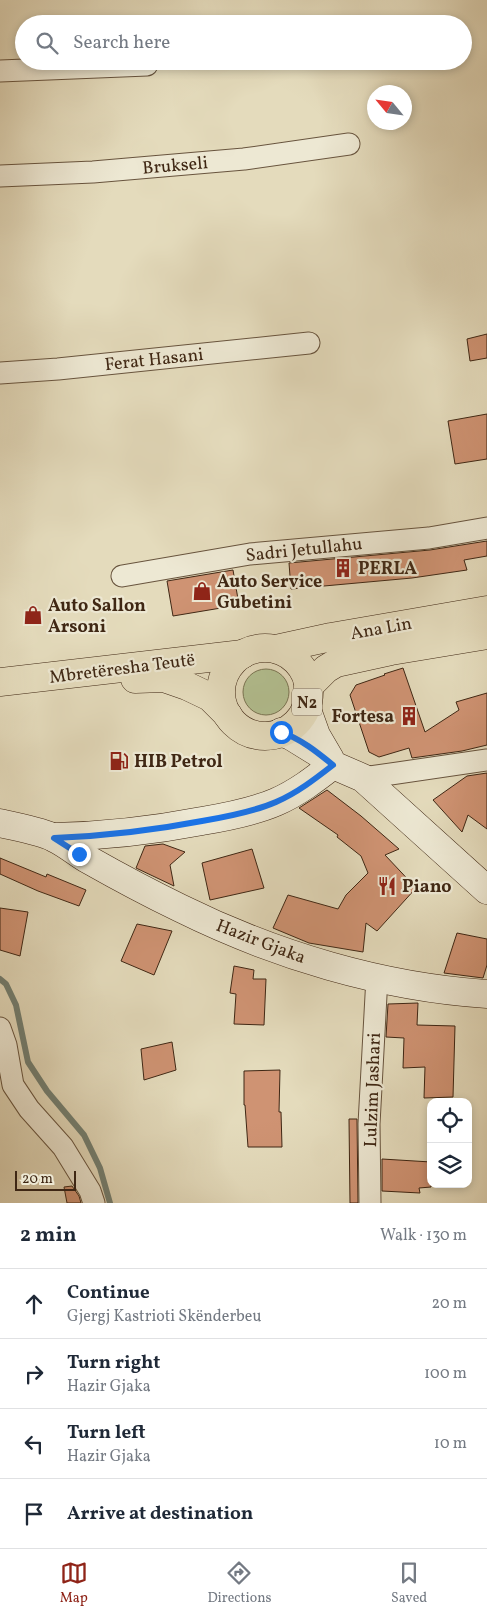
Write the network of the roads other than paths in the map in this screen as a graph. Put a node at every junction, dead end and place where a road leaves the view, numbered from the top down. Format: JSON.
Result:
{"nodes":[{"id":1,"x":24,"y":70,"type":"edge"},
{"id":2,"x":0,"y":71,"type":"edge"},
{"id":3,"x":349,"y":144,"type":"dead end"},
{"id":4,"x":0,"y":176,"type":"edge"},
{"id":5,"x":309,"y":343,"type":"dead end"},
{"id":6,"x":0,"y":372,"type":"edge"},
{"id":7,"x":487,"y":528,"type":"edge"},
{"id":8,"x":122,"y":576,"type":"dead end"},
{"id":9,"x":487,"y":610,"type":"edge"},
{"id":10,"x":487,"y":635,"type":"edge"},
{"id":11,"x":276,"y":649,"type":"junction"},
{"id":12,"x":243,"y":654,"type":"junction"},
{"id":13,"x":0,"y":681,"type":"edge"},
{"id":14,"x":307,"y":697,"type":"junction"},
{"id":15,"x":228,"y":715,"type":"junction"},
{"id":16,"x":281,"y":732,"type":"junction"},
{"id":17,"x":487,"y":760,"type":"edge"},
{"id":18,"x":333,"y":765,"type":"junction"},
{"id":19,"x":363,"y":778,"type":"junction"},
{"id":20,"x":0,"y":822,"type":"edge"},
{"id":21,"x":54,"y":838,"type":"junction"},
{"id":22,"x":487,"y":890,"type":"edge"},
{"id":23,"x":377,"y":978,"type":"junction"},
{"id":24,"x":487,"y":994,"type":"edge"},
{"id":25,"x":0,"y":1028,"type":"edge"},
{"id":26,"x":94,"y":1203,"type":"edge"},
{"id":27,"x":370,"y":1203,"type":"edge"}],
"edges":[{"from":1,"to":2,"type":"street"},
{"from":3,"to":4,"type":"street","name":"Brukseli"},
{"from":5,"to":6,"type":"street","name":"Ferat Hasani"},
{"from":7,"to":8,"type":"street","name":"Sadri Jetullahu"},
{"from":9,"to":11,"type":"main road","name":"Ana Lin","number":"N2"},
{"from":10,"to":14,"type":"main road","name":"Ana Lin","number":"N2"},
{"from":11,"to":12,"type":"main road","number":"N2"},
{"from":11,"to":14,"type":"main road","number":"N2"},
{"from":12,"to":13,"type":"main road","name":"Mbretëresha Teutë","number":"N2"},
{"from":12,"to":15,"type":"main road"},
{"from":13,"to":15,"type":"main road","name":"Mbretëresha Teutë","number":"N2"},
{"from":14,"to":16,"type":"main road","number":"N2"},
{"from":14,"to":18,"type":"street"},
{"from":15,"to":16,"type":"main road","number":"N2"},
{"from":16,"to":18,"type":"street"},
{"from":17,"to":19,"type":"street"},
{"from":18,"to":19,"type":"street"},
{"from":18,"to":21,"type":"street","name":"Hazir Gjaka"},
{"from":19,"to":22,"type":"street"},
{"from":20,"to":21,"type":"street","name":"Hazir Gjaka"},
{"from":21,"to":23,"type":"street","name":"Hazir Gjaka"},
{"from":23,"to":24,"type":"street","name":"Hazir Gjaka"},
{"from":23,"to":27,"type":"street","name":"Lulzim Jashari"},
{"from":25,"to":26,"type":"street"}]}
